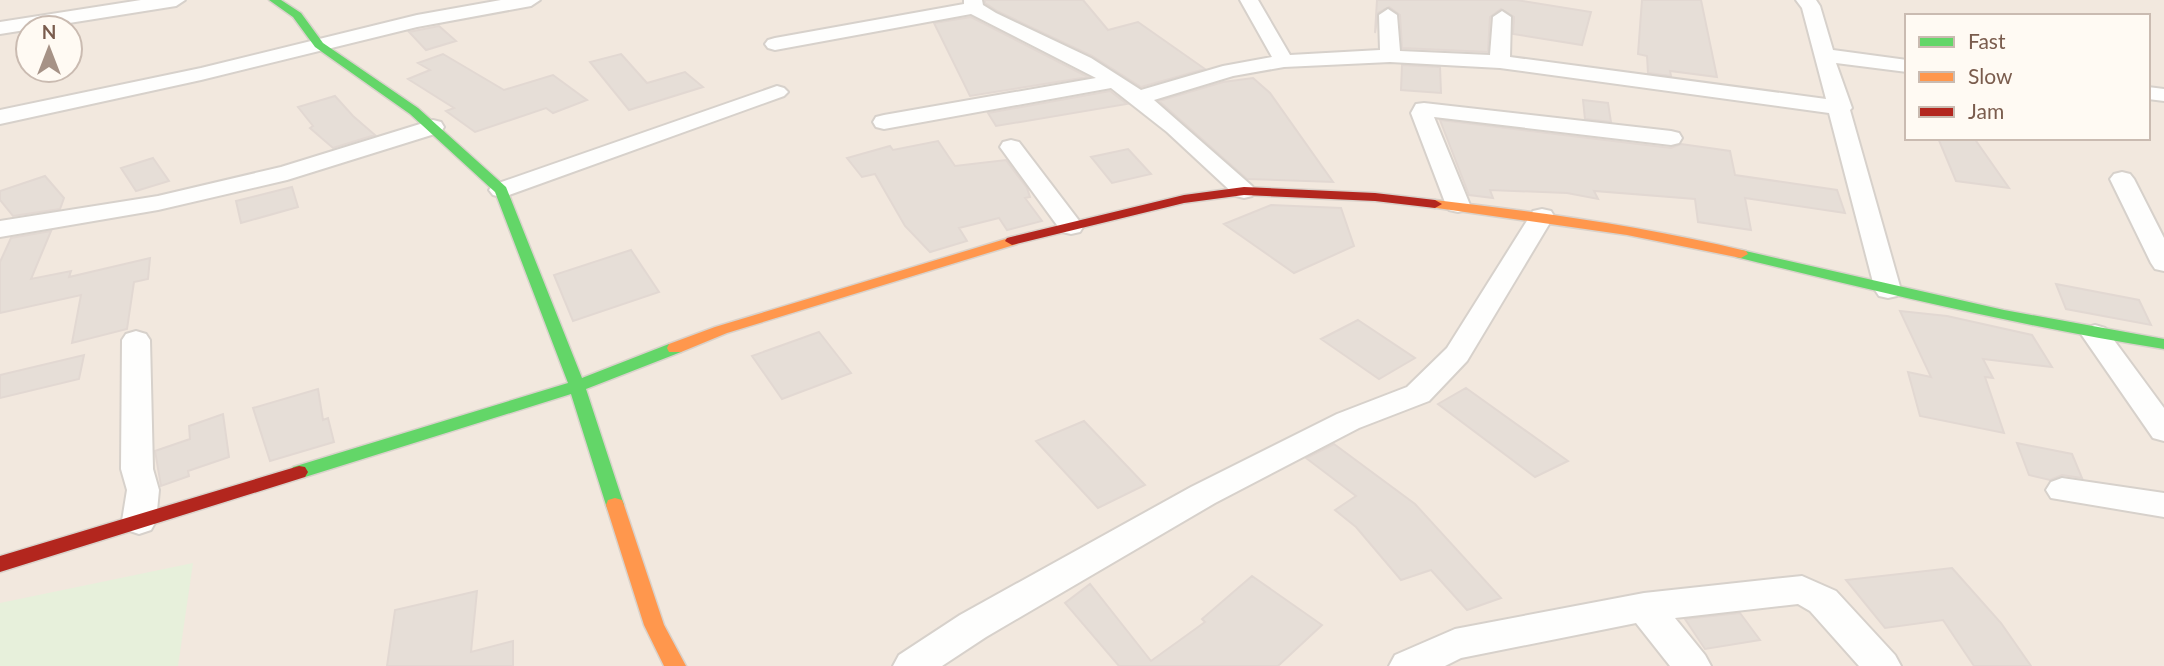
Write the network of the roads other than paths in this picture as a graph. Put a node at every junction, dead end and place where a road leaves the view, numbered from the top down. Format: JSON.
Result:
{"nodes":[{"id":1,"x":176,"y":0,"type":"edge"},
{"id":2,"x":274,"y":0,"type":"edge"},
{"id":3,"x":531,"y":0,"type":"edge"},
{"id":4,"x":1250,"y":0,"type":"edge"},
{"id":5,"x":1805,"y":0,"type":"edge"},
{"id":6,"x":973,"y":4,"type":"edge"},
{"id":7,"x":1388,"y":15,"type":"dead end"},
{"id":8,"x":1502,"y":17,"type":"dead end"},
{"id":9,"x":0,"y":28,"type":"edge"},
{"id":10,"x":775,"y":44,"type":"dead end"},
{"id":11,"x":319,"y":45,"type":"junction"},
{"id":12,"x":1825,"y":55,"type":"junction"},
{"id":13,"x":1390,"y":56,"type":"junction"},
{"id":14,"x":1284,"y":61,"type":"junction"},
{"id":15,"x":1500,"y":62,"type":"junction"},
{"id":16,"x":1905,"y":66,"type":"edge"},
{"id":17,"x":1114,"y":82,"type":"junction"},
{"id":18,"x":777,"y":92,"type":"dead end"},
{"id":19,"x":1136,"y":98,"type":"junction"},
{"id":20,"x":1841,"y":108,"type":"junction"},
{"id":21,"x":0,"y":117,"type":"edge"},
{"id":22,"x":884,"y":122,"type":"dead end"},
{"id":23,"x":433,"y":127,"type":"junction"},
{"id":24,"x":1671,"y":138,"type":"dead end"},
{"id":25,"x":1011,"y":147,"type":"dead end"},
{"id":26,"x":2122,"y":178,"type":"dead end"},
{"id":27,"x":501,"y":190,"type":"junction"},
{"id":28,"x":1244,"y":191,"type":"junction"},
{"id":29,"x":1458,"y":205,"type":"junction"},
{"id":30,"x":1542,"y":216,"type":"junction"},
{"id":31,"x":1071,"y":227,"type":"junction"},
{"id":32,"x":0,"y":229,"type":"edge"},
{"id":33,"x":2164,"y":263,"type":"edge"},
{"id":34,"x":1888,"y":290,"type":"junction"},
{"id":35,"x":2095,"y":334,"type":"junction"},
{"id":36,"x":136,"y":340,"type":"dead end"},
{"id":37,"x":2164,"y":344,"type":"edge"},
{"id":38,"x":577,"y":386,"type":"junction"},
{"id":39,"x":2164,"y":430,"type":"edge"},
{"id":40,"x":2062,"y":490,"type":"dead end"},
{"id":41,"x":2164,"y":505,"type":"edge"},
{"id":42,"x":139,"y":521,"type":"junction"},
{"id":43,"x":0,"y":564,"type":"edge"},
{"id":44,"x":1644,"y":607,"type":"junction"},
{"id":45,"x":675,"y":666,"type":"edge"},
{"id":46,"x":912,"y":666,"type":"edge"},
{"id":47,"x":1408,"y":666,"type":"edge"},
{"id":48,"x":1692,"y":666,"type":"edge"},
{"id":49,"x":1882,"y":666,"type":"edge"}],
"edges":[{"from":1,"to":9,"type":"street"},
{"from":2,"to":11,"type":"street"},
{"from":3,"to":11,"type":"street"},
{"from":4,"to":14,"type":"street"},
{"from":5,"to":12,"type":"street"},
{"from":6,"to":10,"type":"street"},
{"from":6,"to":17,"type":"street"},
{"from":7,"to":13,"type":"street"},
{"from":8,"to":15,"type":"street"},
{"from":11,"to":21,"type":"street"},
{"from":11,"to":23,"type":"street"},
{"from":12,"to":16,"type":"street"},
{"from":12,"to":20,"type":"street"},
{"from":13,"to":14,"type":"street"},
{"from":13,"to":15,"type":"street"},
{"from":14,"to":19,"type":"street"},
{"from":15,"to":20,"type":"street"},
{"from":17,"to":19,"type":"street"},
{"from":17,"to":22,"type":"street"},
{"from":18,"to":27,"type":"street"},
{"from":19,"to":28,"type":"street"},
{"from":20,"to":34,"type":"street"},
{"from":23,"to":27,"type":"street"},
{"from":23,"to":32,"type":"street"},
{"from":24,"to":29,"type":"street"},
{"from":25,"to":31,"type":"street"},
{"from":26,"to":33,"type":"street"},
{"from":27,"to":38,"type":"street"},
{"from":28,"to":29,"type":"street"},
{"from":28,"to":31,"type":"street"},
{"from":29,"to":30,"type":"street"},
{"from":30,"to":34,"type":"street"},
{"from":30,"to":46,"type":"street"},
{"from":31,"to":38,"type":"street"},
{"from":34,"to":35,"type":"street"},
{"from":35,"to":37,"type":"street"},
{"from":35,"to":39,"type":"street"},
{"from":36,"to":42,"type":"street"},
{"from":38,"to":42,"type":"street"},
{"from":38,"to":45,"type":"street"},
{"from":40,"to":41,"type":"street"},
{"from":42,"to":43,"type":"street"},
{"from":44,"to":47,"type":"street"},
{"from":44,"to":48,"type":"street"},
{"from":44,"to":49,"type":"street"}]}
